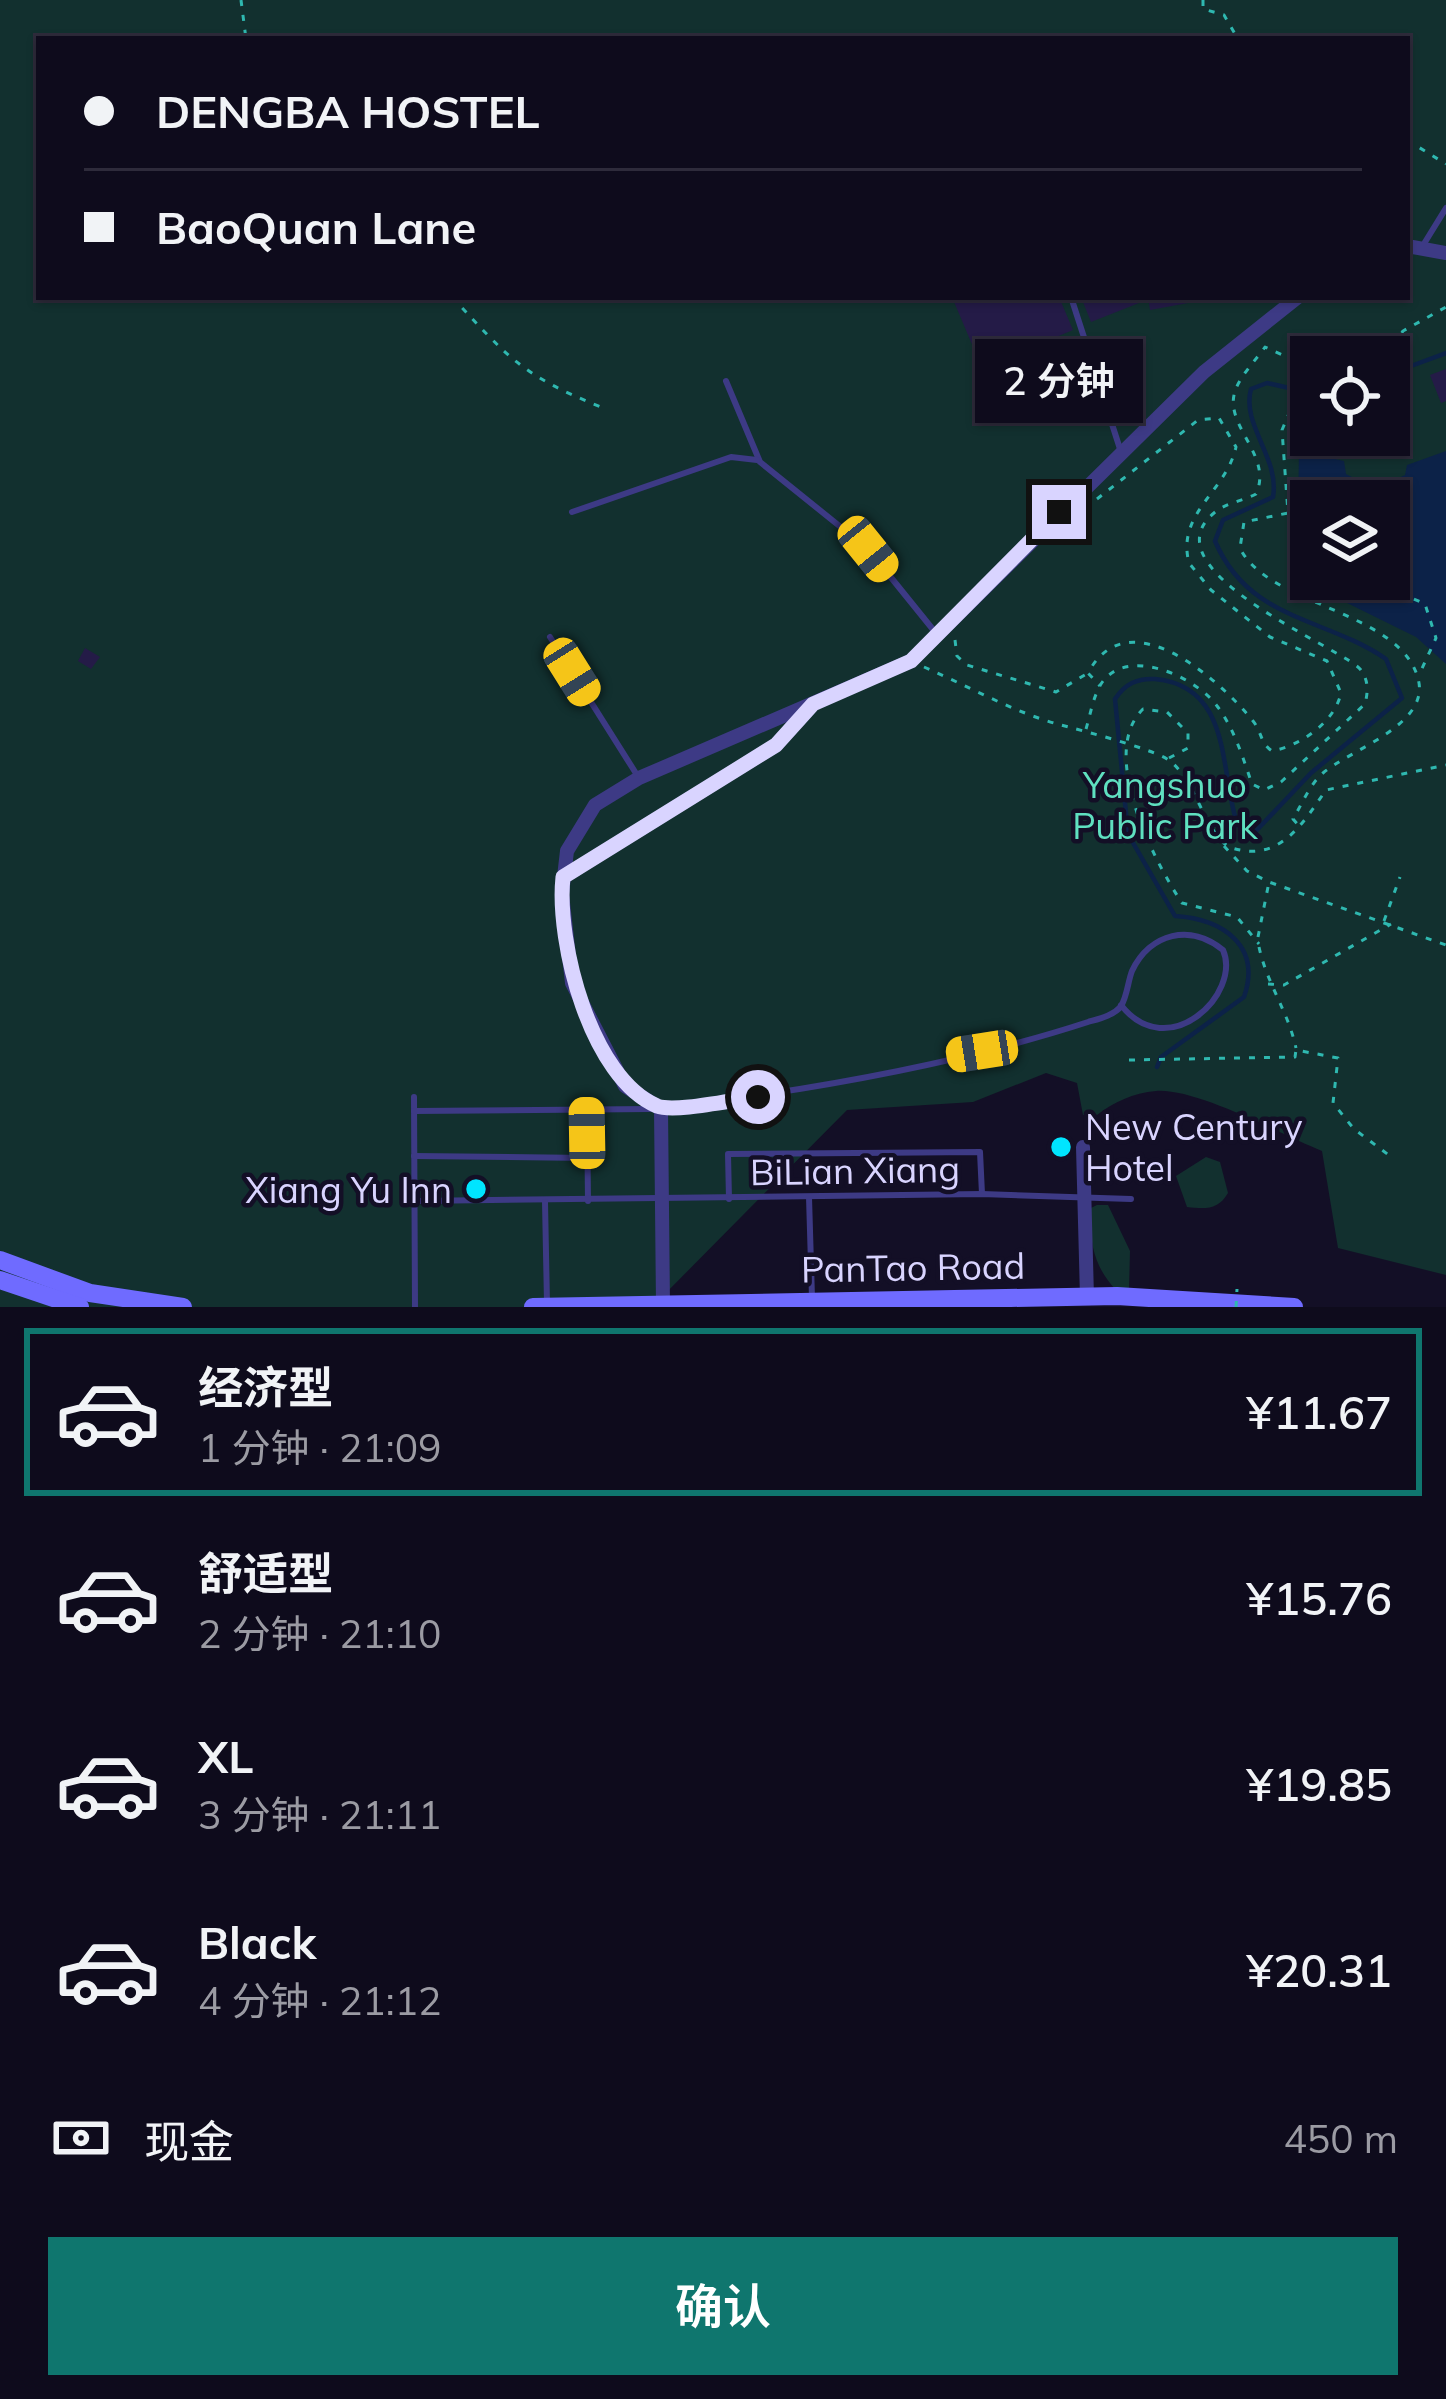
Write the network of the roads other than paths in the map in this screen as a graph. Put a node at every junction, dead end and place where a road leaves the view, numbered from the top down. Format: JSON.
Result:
{"nodes":[{"id":1,"x":1446,"y":208,"type":"edge"},
{"id":2,"x":1414,"y":247,"type":"edge"},
{"id":3,"x":1446,"y":253,"type":"edge"},
{"id":4,"x":1073,"y":300,"type":"edge"},
{"id":5,"x":1294,"y":300,"type":"edge"},
{"id":6,"x":726,"y":381,"type":"dead end"},
{"id":7,"x":1120,"y":452,"type":"junction"},
{"id":8,"x":760,"y":462,"type":"junction"},
{"id":9,"x":572,"y":512,"type":"dead end"},
{"id":10,"x":935,"y":632,"type":"junction"},
{"id":11,"x":550,"y":637,"type":"dead end"},
{"id":12,"x":813,"y":704,"type":"junction"},
{"id":13,"x":639,"y":778,"type":"junction"},
{"id":14,"x":563,"y":877,"type":"junction"},
{"id":15,"x":1121,"y":1006,"type":"junction"},
{"id":16,"x":413,"y":1097,"type":"dead end"},
{"id":17,"x":661,"y":1108,"type":"junction"},
{"id":18,"x":587,"y":1109,"type":"junction"},
{"id":19,"x":414,"y":1111,"type":"junction"},
{"id":20,"x":1083,"y":1147,"type":"dead end"},
{"id":21,"x":414,"y":1156,"type":"junction"},
{"id":22,"x":588,"y":1158,"type":"junction"},
{"id":23,"x":982,"y":1194,"type":"junction"},
{"id":24,"x":1085,"y":1196,"type":"junction"},
{"id":25,"x":809,"y":1197,"type":"junction"},
{"id":26,"x":1131,"y":1198,"type":"dead end"},
{"id":27,"x":729,"y":1199,"type":"junction"},
{"id":28,"x":662,"y":1200,"type":"junction"},
{"id":29,"x":415,"y":1201,"type":"junction"},
{"id":30,"x":545,"y":1201,"type":"junction"},
{"id":31,"x":588,"y":1201,"type":"junction"},
{"id":32,"x":0,"y":1260,"type":"edge"},
{"id":33,"x":0,"y":1280,"type":"edge"},
{"id":34,"x":1087,"y":1297,"type":"junction"},
{"id":35,"x":812,"y":1301,"type":"junction"},
{"id":36,"x":123,"y":1303,"type":"edge"},
{"id":37,"x":663,"y":1305,"type":"edge"},
{"id":38,"x":80,"y":1307,"type":"edge"},
{"id":39,"x":183,"y":1307,"type":"edge"},
{"id":40,"x":416,"y":1307,"type":"edge"},
{"id":41,"x":533,"y":1307,"type":"edge"},
{"id":42,"x":547,"y":1307,"type":"edge"},
{"id":43,"x":1294,"y":1307,"type":"edge"}],
"edges":[{"from":1,"to":2,"type":"lane"},
{"from":2,"to":3,"type":"street"},
{"from":4,"to":7,"type":"lane"},
{"from":5,"to":7,"type":"street"},
{"from":6,"to":8,"type":"lane"},
{"from":7,"to":10,"type":"street"},
{"from":8,"to":9,"type":"lane"},
{"from":8,"to":10,"type":"lane"},
{"from":10,"to":12,"type":"street"},
{"from":11,"to":13,"type":"lane"},
{"from":12,"to":13,"type":"street"},
{"from":12,"to":14,"type":"street"},
{"from":13,"to":14,"type":"street"},
{"from":14,"to":17,"type":"street"},
{"from":15,"to":15,"type":"lane"},
{"from":15,"to":17,"type":"lane"},
{"from":16,"to":19,"type":"lane"},
{"from":17,"to":18,"type":"lane"},
{"from":17,"to":28,"type":"street"},
{"from":18,"to":19,"type":"lane"},
{"from":18,"to":22,"type":"lane"},
{"from":19,"to":21,"type":"lane"},
{"from":20,"to":24,"type":"street"},
{"from":21,"to":22,"type":"lane"},
{"from":21,"to":29,"type":"lane"},
{"from":22,"to":31,"type":"lane"},
{"from":23,"to":24,"type":"lane","name":"BiLian Xiang"},
{"from":23,"to":25,"type":"lane","name":"BiLian Xiang"},
{"from":23,"to":27,"type":"lane","name":"BiLian Xiang"},
{"from":24,"to":26,"type":"lane","name":"BiLian Xiang"},
{"from":24,"to":34,"type":"street"},
{"from":25,"to":27,"type":"lane","name":"BiLian Xiang"},
{"from":25,"to":35,"type":"lane"},
{"from":27,"to":28,"type":"lane","name":"BiLian Xiang"},
{"from":28,"to":31,"type":"lane","name":"BiLian Xiang"},
{"from":28,"to":37,"type":"street"},
{"from":29,"to":30,"type":"lane","name":"BiLian Xiang"},
{"from":29,"to":40,"type":"lane"},
{"from":30,"to":31,"type":"lane","name":"BiLian Xiang"},
{"from":30,"to":42,"type":"lane"},
{"from":32,"to":36,"type":"main road"},
{"from":33,"to":38,"type":"main road"},
{"from":34,"to":35,"type":"main road","name":"PanTao Road"},
{"from":34,"to":43,"type":"main road","name":"PanTao Road"},
{"from":35,"to":37,"type":"main road","name":"PanTao Road"},
{"from":36,"to":39,"type":"main road"},
{"from":37,"to":42,"type":"main road","name":"PanTao Road"},
{"from":41,"to":42,"type":"main road","name":"PanTao Road"}]}
